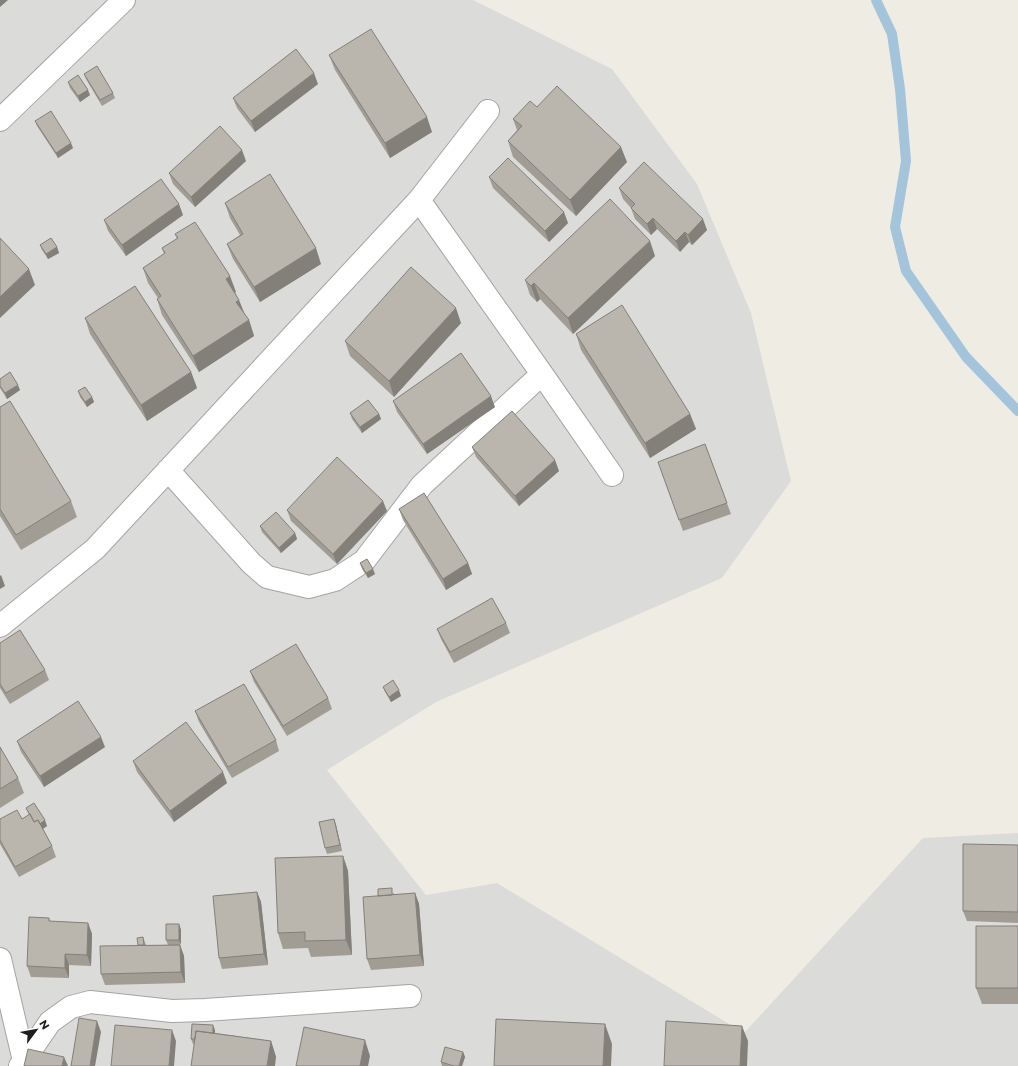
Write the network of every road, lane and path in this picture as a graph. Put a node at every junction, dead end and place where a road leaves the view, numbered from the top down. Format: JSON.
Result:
{"nodes":[{"id":1,"x":124,"y":0,"type":"edge"},
{"id":2,"x":488,"y":111,"type":"dead end"},
{"id":3,"x":0,"y":120,"type":"edge"},
{"id":4,"x":419,"y":200,"type":"junction"},
{"id":5,"x":542,"y":374,"type":"junction"},
{"id":6,"x":168,"y":470,"type":"junction"},
{"id":7,"x":612,"y":475,"type":"dead end"},
{"id":8,"x":0,"y":626,"type":"edge"},
{"id":9,"x":0,"y":959,"type":"edge"},
{"id":10,"x":410,"y":996,"type":"dead end"},
{"id":11,"x":22,"y":1063,"type":"edge"}],
"edges":[{"from":1,"to":3,"type":"street"},
{"from":2,"to":4,"type":"street"},
{"from":4,"to":5,"type":"street"},
{"from":4,"to":6,"type":"street"},
{"from":5,"to":6,"type":"street"},
{"from":5,"to":7,"type":"street"},
{"from":6,"to":8,"type":"street"},
{"from":9,"to":11,"type":"street"},
{"from":10,"to":11,"type":"street"}]}
